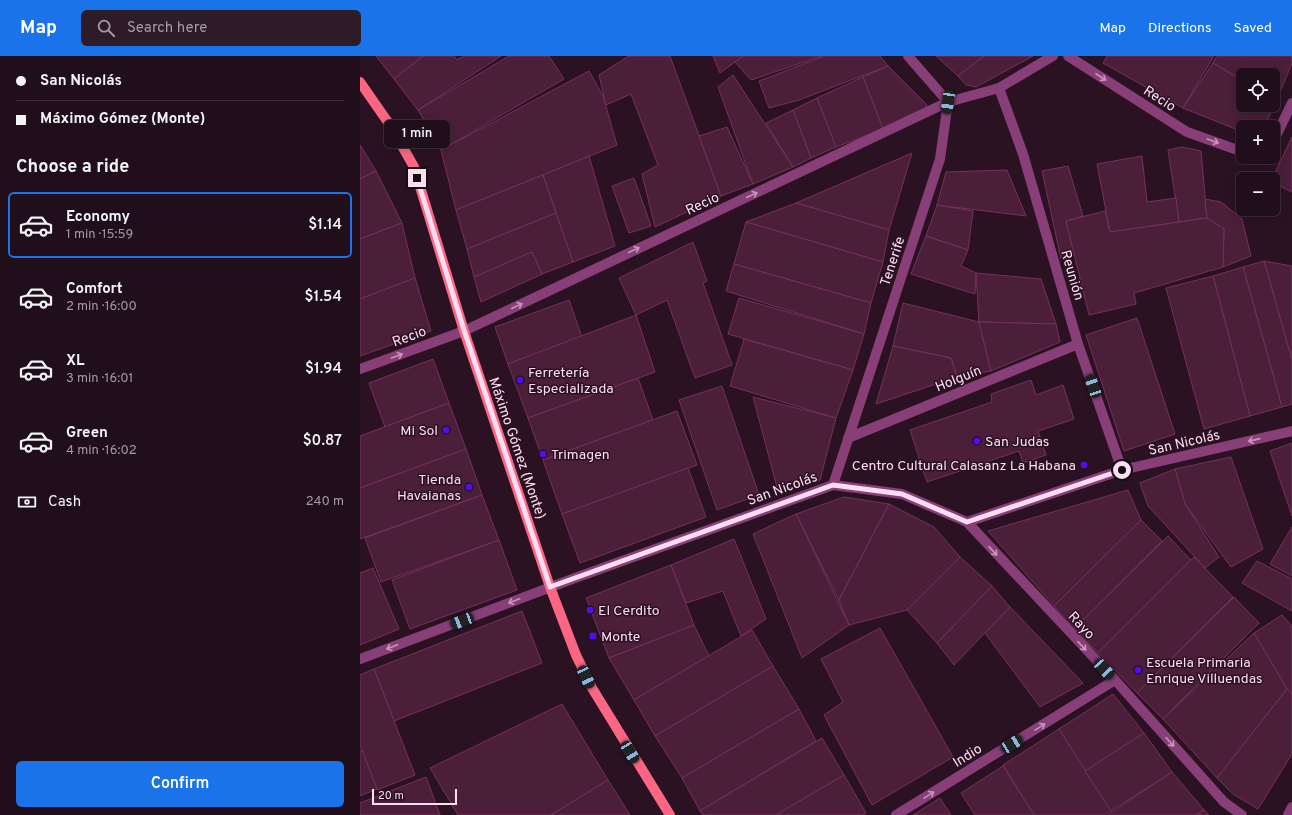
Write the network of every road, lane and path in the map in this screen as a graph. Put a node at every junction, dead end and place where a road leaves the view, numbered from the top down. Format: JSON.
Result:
{"nodes":[{"id":1,"x":908,"y":56,"type":"edge"},
{"id":2,"x":1053,"y":56,"type":"edge"},
{"id":3,"x":1068,"y":56,"type":"edge"},
{"id":4,"x":360,"y":82,"type":"edge"},
{"id":5,"x":999,"y":88,"type":"junction"},
{"id":6,"x":948,"y":102,"type":"junction"},
{"id":7,"x":1292,"y":103,"type":"edge"},
{"id":8,"x":1280,"y":128,"type":"edge"},
{"id":9,"x":1236,"y":150,"type":"edge"},
{"id":10,"x":464,"y":330,"type":"junction"},
{"id":11,"x":1078,"y":344,"type":"junction"},
{"id":12,"x":360,"y":369,"type":"edge"},
{"id":13,"x":1292,"y":431,"type":"edge"},
{"id":14,"x":848,"y":438,"type":"junction"},
{"id":15,"x":1122,"y":470,"type":"junction"},
{"id":16,"x":833,"y":485,"type":"junction"},
{"id":17,"x":967,"y":522,"type":"junction"},
{"id":18,"x":550,"y":587,"type":"junction"},
{"id":19,"x":360,"y":659,"type":"edge"},
{"id":20,"x":1115,"y":680,"type":"junction"},
{"id":21,"x":1292,"y":807,"type":"edge"},
{"id":22,"x":670,"y":815,"type":"edge"},
{"id":23,"x":896,"y":815,"type":"edge"},
{"id":24,"x":1242,"y":815,"type":"edge"},
{"id":25,"x":1288,"y":815,"type":"edge"}],
"edges":[{"from":1,"to":6,"type":"street"},
{"from":2,"to":5,"type":"street","name":"Recio"},
{"from":3,"to":9,"type":"street","name":"Recio","one_way":true},
{"from":4,"to":10,"type":"main road","name":"Máximo Gómez (Monte)"},
{"from":5,"to":6,"type":"street","name":"Recio"},
{"from":5,"to":11,"type":"street","name":"Reunión"},
{"from":10,"to":6,"type":"street","name":"Recio","one_way":true},
{"from":6,"to":14,"type":"street","name":"Tenerife"},
{"from":7,"to":8,"type":"street"},
{"from":12,"to":10,"type":"street","name":"Recio","one_way":true},
{"from":10,"to":18,"type":"main road","name":"Máximo Gómez (Monte)"},
{"from":11,"to":14,"type":"street","name":"Holguín"},
{"from":11,"to":15,"type":"street","name":"Reunión"},
{"from":13,"to":15,"type":"street","name":"San Nicolás","one_way":true},
{"from":14,"to":16,"type":"street","name":"Tenerife"},
{"from":15,"to":17,"type":"street","name":"San Nicolás"},
{"from":16,"to":17,"type":"street","name":"San Nicolás"},
{"from":16,"to":18,"type":"street","name":"San Nicolás"},
{"from":17,"to":20,"type":"street","name":"Rayo","one_way":true},
{"from":18,"to":19,"type":"street","name":"San Nicolás","one_way":true},
{"from":18,"to":22,"type":"main road","name":"Máximo Gómez (Monte)"},
{"from":23,"to":20,"type":"street","name":"Indio","one_way":true},
{"from":20,"to":24,"type":"street","name":"Rayo","one_way":true},
{"from":21,"to":25,"type":"street"}]}
